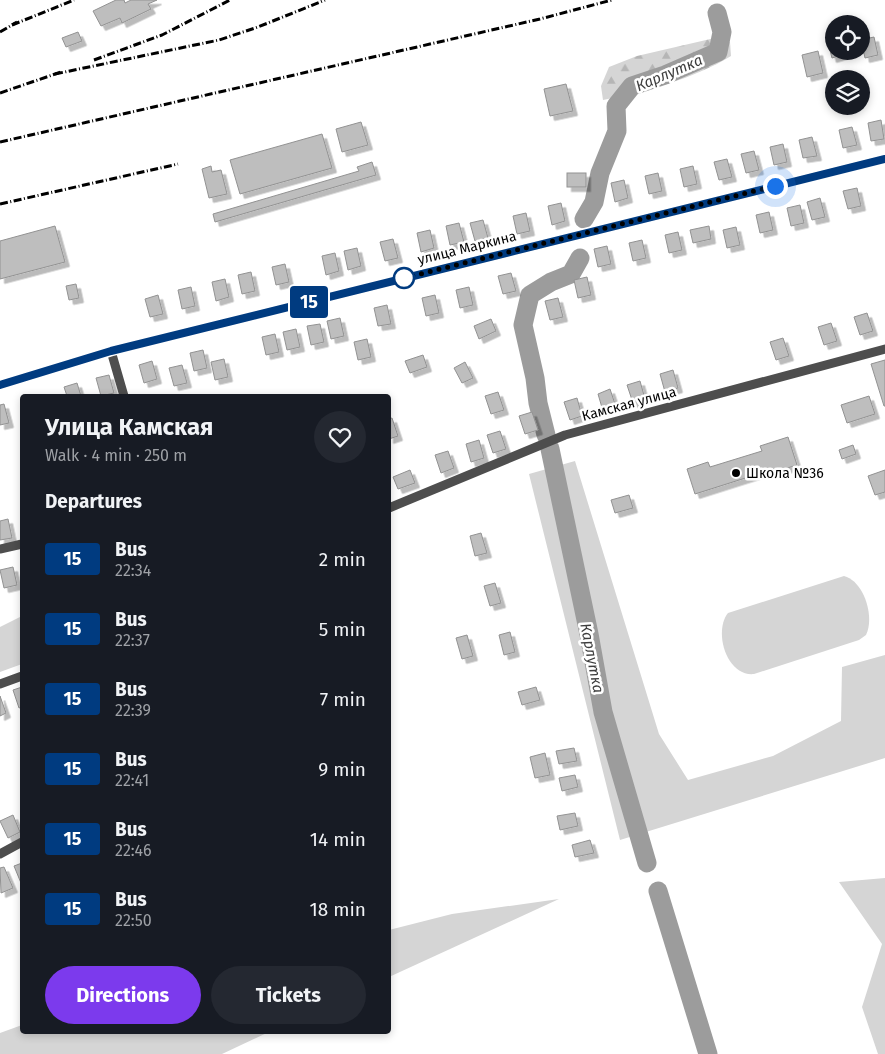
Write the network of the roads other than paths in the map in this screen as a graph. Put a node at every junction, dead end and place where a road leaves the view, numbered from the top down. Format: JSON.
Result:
{"nodes":[{"id":1,"x":885,"y":159,"type":"edge"},
{"id":2,"x":885,"y":349,"type":"edge"},
{"id":3,"x":111,"y":351,"type":"junction"},
{"id":4,"x":0,"y":385,"type":"edge"},
{"id":5,"x":123,"y":394,"type":"edge"},
{"id":6,"x":391,"y":507,"type":"edge"},
{"id":7,"x":20,"y":544,"type":"edge"},
{"id":8,"x":0,"y":549,"type":"edge"},
{"id":9,"x":20,"y":677,"type":"edge"},
{"id":10,"x":0,"y":684,"type":"edge"},
{"id":11,"x":20,"y":843,"type":"edge"},
{"id":12,"x":0,"y":854,"type":"edge"}],
"edges":[{"from":1,"to":3,"type":"street","name":"улица Маркина"},
{"from":2,"to":6,"type":"street","name":"Камская улица"},
{"from":3,"to":4,"type":"street","name":"улица Маркина"},
{"from":3,"to":5,"type":"street"},
{"from":7,"to":8,"type":"street"},
{"from":9,"to":10,"type":"street"},
{"from":11,"to":12,"type":"street"}]}
